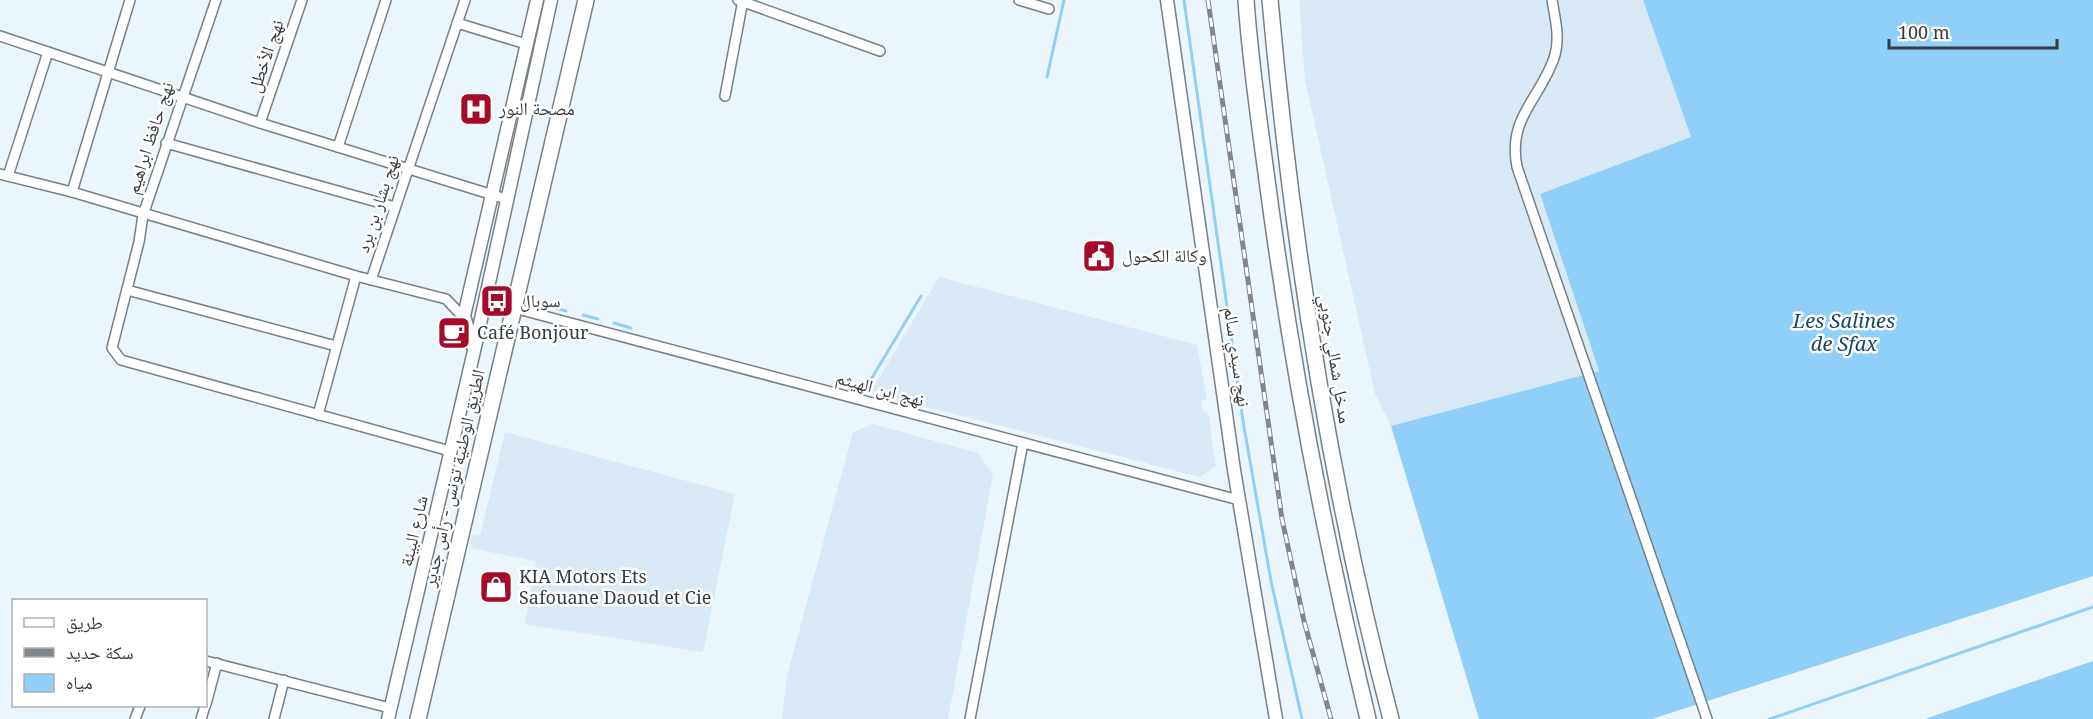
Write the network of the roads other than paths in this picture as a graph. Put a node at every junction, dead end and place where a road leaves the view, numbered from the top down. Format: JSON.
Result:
{"nodes":[{"id":1,"x":130,"y":0,"type":"edge"},
{"id":2,"x":216,"y":0,"type":"edge"},
{"id":3,"x":302,"y":0,"type":"edge"},
{"id":4,"x":386,"y":0,"type":"edge"},
{"id":5,"x":465,"y":0,"type":"edge"},
{"id":6,"x":537,"y":0,"type":"edge"},
{"id":7,"x":551,"y":0,"type":"edge"},
{"id":8,"x":586,"y":0,"type":"edge"},
{"id":9,"x":1020,"y":0,"type":"edge"},
{"id":10,"x":1167,"y":0,"type":"edge"},
{"id":11,"x":1246,"y":0,"type":"edge"},
{"id":12,"x":1270,"y":0,"type":"edge"},
{"id":13,"x":1552,"y":0,"type":"edge"},
{"id":14,"x":741,"y":1,"type":"edge"},
{"id":15,"x":1049,"y":9,"type":"dead end"},
{"id":16,"x":457,"y":24,"type":"junction"},
{"id":17,"x":0,"y":36,"type":"edge"},
{"id":18,"x":526,"y":44,"type":"junction"},
{"id":19,"x":880,"y":51,"type":"dead end"},
{"id":20,"x":48,"y":52,"type":"junction"},
{"id":21,"x":108,"y":71,"type":"junction"},
{"id":22,"x":182,"y":96,"type":"junction"},
{"id":23,"x":725,"y":96,"type":"dead end"},
{"id":24,"x":260,"y":123,"type":"junction"},
{"id":25,"x":166,"y":143,"type":"junction"},
{"id":26,"x":338,"y":147,"type":"junction"},
{"id":27,"x":408,"y":169,"type":"junction"},
{"id":28,"x":4,"y":175,"type":"edge"},
{"id":29,"x":72,"y":192,"type":"junction"},
{"id":30,"x":500,"y":197,"type":"junction"},
{"id":31,"x":395,"y":207,"type":"junction"},
{"id":32,"x":142,"y":214,"type":"junction"},
{"id":33,"x":356,"y":276,"type":"junction"},
{"id":34,"x":371,"y":280,"type":"junction"},
{"id":35,"x":127,"y":290,"type":"junction"},
{"id":36,"x":514,"y":308,"type":"junction"},
{"id":37,"x":464,"y":316,"type":"junction"},
{"id":38,"x":477,"y":334,"type":"junction"},
{"id":39,"x":336,"y":346,"type":"junction"},
{"id":40,"x":474,"y":351,"type":"junction"},
{"id":41,"x":318,"y":415,"type":"junction"},
{"id":42,"x":1023,"y":443,"type":"junction"},
{"id":43,"x":450,"y":451,"type":"junction"},
{"id":44,"x":1239,"y":500,"type":"junction"},
{"id":45,"x":207,"y":661,"type":"edge"},
{"id":46,"x":217,"y":663,"type":"junction"},
{"id":47,"x":284,"y":680,"type":"junction"},
{"id":48,"x":207,"y":698,"type":"edge"},
{"id":49,"x":389,"y":713,"type":"edge"},
{"id":50,"x":274,"y":719,"type":"edge"},
{"id":51,"x":418,"y":719,"type":"edge"},
{"id":52,"x":970,"y":719,"type":"edge"},
{"id":53,"x":1276,"y":719,"type":"edge"},
{"id":54,"x":1368,"y":719,"type":"edge"},
{"id":55,"x":1391,"y":719,"type":"edge"},
{"id":56,"x":1707,"y":719,"type":"edge"}],
"edges":[{"from":1,"to":21,"type":"street"},
{"from":2,"to":22,"type":"street","name":"نهج حافظ ابراهيم"},
{"from":3,"to":24,"type":"street","name":"نهج الأخطل"},
{"from":4,"to":26,"type":"street"},
{"from":5,"to":16,"type":"street","name":"نهج بشار بن برد"},
{"from":6,"to":18,"type":"street","name":"شارع البيئة"},
{"from":7,"to":30,"type":"street","name":"شارع البيئة"},
{"from":8,"to":36,"type":"main road","name":"الطريق الوطنية تونس - رأس جدير"},
{"from":9,"to":15,"type":"street"},
{"from":10,"to":44,"type":"street","name":"نهج سيدي سالم"},
{"from":11,"to":54,"type":"main road"},
{"from":12,"to":55,"type":"main road","name":"مدخل شمالي جنوبي"},
{"from":13,"to":56,"type":"street"},
{"from":14,"to":19,"type":"street"},
{"from":14,"to":23,"type":"street"},
{"from":16,"to":18,"type":"street"},
{"from":16,"to":27,"type":"street","name":"نهج بشار بن برد"},
{"from":17,"to":20,"type":"street"},
{"from":18,"to":30,"type":"street","name":"شارع البيئة"},
{"from":20,"to":21,"type":"street"},
{"from":20,"to":28,"type":"street"},
{"from":21,"to":22,"type":"street"},
{"from":21,"to":29,"type":"street"},
{"from":22,"to":24,"type":"street"},
{"from":22,"to":25,"type":"street","name":"نهج حافظ ابراهيم"},
{"from":24,"to":26,"type":"street"},
{"from":25,"to":31,"type":"street"},
{"from":25,"to":32,"type":"street","name":"نهج حافظ ابراهيم"},
{"from":26,"to":27,"type":"street"},
{"from":27,"to":30,"type":"street"},
{"from":27,"to":31,"type":"street","name":"نهج بشار بن برد"},
{"from":28,"to":29,"type":"street"},
{"from":29,"to":32,"type":"street"},
{"from":30,"to":37,"type":"street","name":"شارع البيئة"},
{"from":30,"to":38,"type":"street","name":"شارع البيئة"},
{"from":31,"to":34,"type":"street","name":"نهج بشار بن برد"},
{"from":32,"to":33,"type":"street"},
{"from":32,"to":35,"type":"street","name":"نهج حافظ ابراهيم"},
{"from":33,"to":34,"type":"street","name":"نهج بشار بن برد"},
{"from":33,"to":39,"type":"street","name":"نهج بشار بن برد"},
{"from":34,"to":37,"type":"street"},
{"from":35,"to":39,"type":"street"},
{"from":35,"to":41,"type":"street","name":"نهج حافظ ابراهيم"},
{"from":36,"to":42,"type":"street","name":"نهج ابن الهيثم"},
{"from":36,"to":51,"type":"main road","name":"الطريق الوطنية تونس - رأس جدير"},
{"from":37,"to":38,"type":"street"},
{"from":37,"to":40,"type":"street","name":"شارع البيئة"},
{"from":38,"to":40,"type":"street","name":"شارع البيئة"},
{"from":39,"to":41,"type":"street","name":"نهج بشار بن برد"},
{"from":40,"to":43,"type":"street","name":"شارع البيئة"},
{"from":41,"to":43,"type":"street"},
{"from":42,"to":44,"type":"street","name":"نهج ابن الهيثم"},
{"from":42,"to":52,"type":"street"},
{"from":43,"to":49,"type":"street","name":"شارع البيئة"},
{"from":44,"to":53,"type":"street","name":"نهج سيدي سالم"},
{"from":45,"to":46,"type":"street"},
{"from":46,"to":47,"type":"street"},
{"from":46,"to":48,"type":"street"},
{"from":47,"to":49,"type":"street"},
{"from":47,"to":50,"type":"street"}]}
